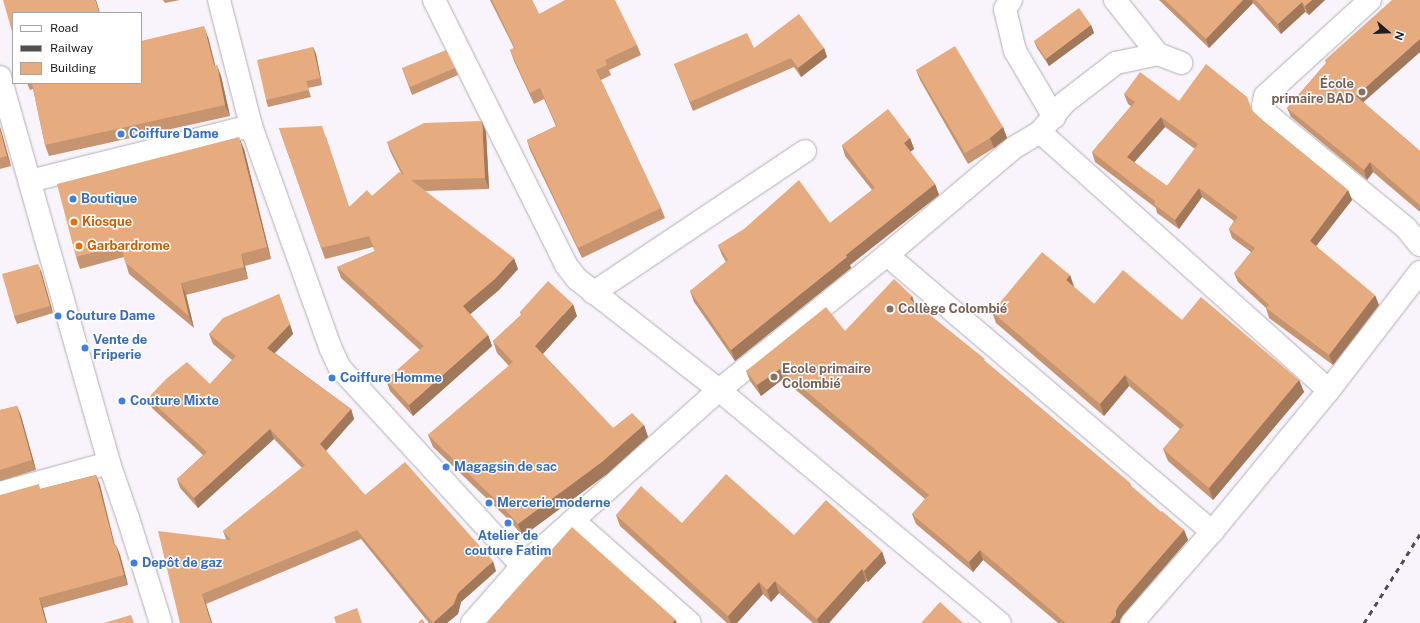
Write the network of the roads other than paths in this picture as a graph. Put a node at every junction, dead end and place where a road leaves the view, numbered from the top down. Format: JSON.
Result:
{"nodes":[{"id":1,"x":219,"y":0,"type":"edge"},
{"id":2,"x":434,"y":0,"type":"edge"},
{"id":3,"x":1011,"y":0,"type":"edge"},
{"id":4,"x":1115,"y":0,"type":"edge"},
{"id":5,"x":1370,"y":0,"type":"edge"},
{"id":6,"x":1158,"y":54,"type":"junction"},
{"id":7,"x":1181,"y":63,"type":"dead end"},
{"id":8,"x":0,"y":77,"type":"edge"},
{"id":9,"x":1047,"y":124,"type":"junction"},
{"id":10,"x":251,"y":126,"type":"junction"},
{"id":11,"x":805,"y":151,"type":"dead end"},
{"id":12,"x":30,"y":181,"type":"junction"},
{"id":13,"x":1420,"y":245,"type":"edge"},
{"id":14,"x":887,"y":255,"type":"junction"},
{"id":15,"x":1420,"y":272,"type":"edge"},
{"id":16,"x":593,"y":293,"type":"junction"},
{"id":17,"x":719,"y":390,"type":"junction"},
{"id":18,"x":1329,"y":390,"type":"junction"},
{"id":19,"x":109,"y":463,"type":"junction"},
{"id":20,"x":0,"y":493,"type":"edge"},
{"id":21,"x":574,"y":520,"type":"junction"},
{"id":22,"x":1212,"y":532,"type":"junction"},
{"id":23,"x":522,"y":566,"type":"junction"},
{"id":24,"x":161,"y":623,"type":"edge"},
{"id":25,"x":472,"y":623,"type":"edge"},
{"id":26,"x":690,"y":623,"type":"edge"},
{"id":27,"x":1000,"y":623,"type":"edge"},
{"id":28,"x":1132,"y":623,"type":"edge"}],
"edges":[{"from":1,"to":10,"type":"street"},
{"from":2,"to":16,"type":"street"},
{"from":3,"to":9,"type":"street"},
{"from":4,"to":6,"type":"street"},
{"from":5,"to":13,"type":"street"},
{"from":6,"to":7,"type":"street"},
{"from":6,"to":9,"type":"street"},
{"from":8,"to":12,"type":"street"},
{"from":9,"to":14,"type":"street"},
{"from":9,"to":18,"type":"street"},
{"from":10,"to":12,"type":"street"},
{"from":10,"to":23,"type":"street"},
{"from":11,"to":16,"type":"street"},
{"from":12,"to":19,"type":"street"},
{"from":14,"to":17,"type":"street"},
{"from":14,"to":22,"type":"street"},
{"from":15,"to":18,"type":"street"},
{"from":16,"to":17,"type":"street"},
{"from":17,"to":21,"type":"street"},
{"from":17,"to":27,"type":"street"},
{"from":18,"to":22,"type":"street"},
{"from":19,"to":20,"type":"street"},
{"from":19,"to":24,"type":"street"},
{"from":21,"to":23,"type":"street"},
{"from":21,"to":26,"type":"street"},
{"from":22,"to":28,"type":"street"},
{"from":23,"to":25,"type":"street"}]}
